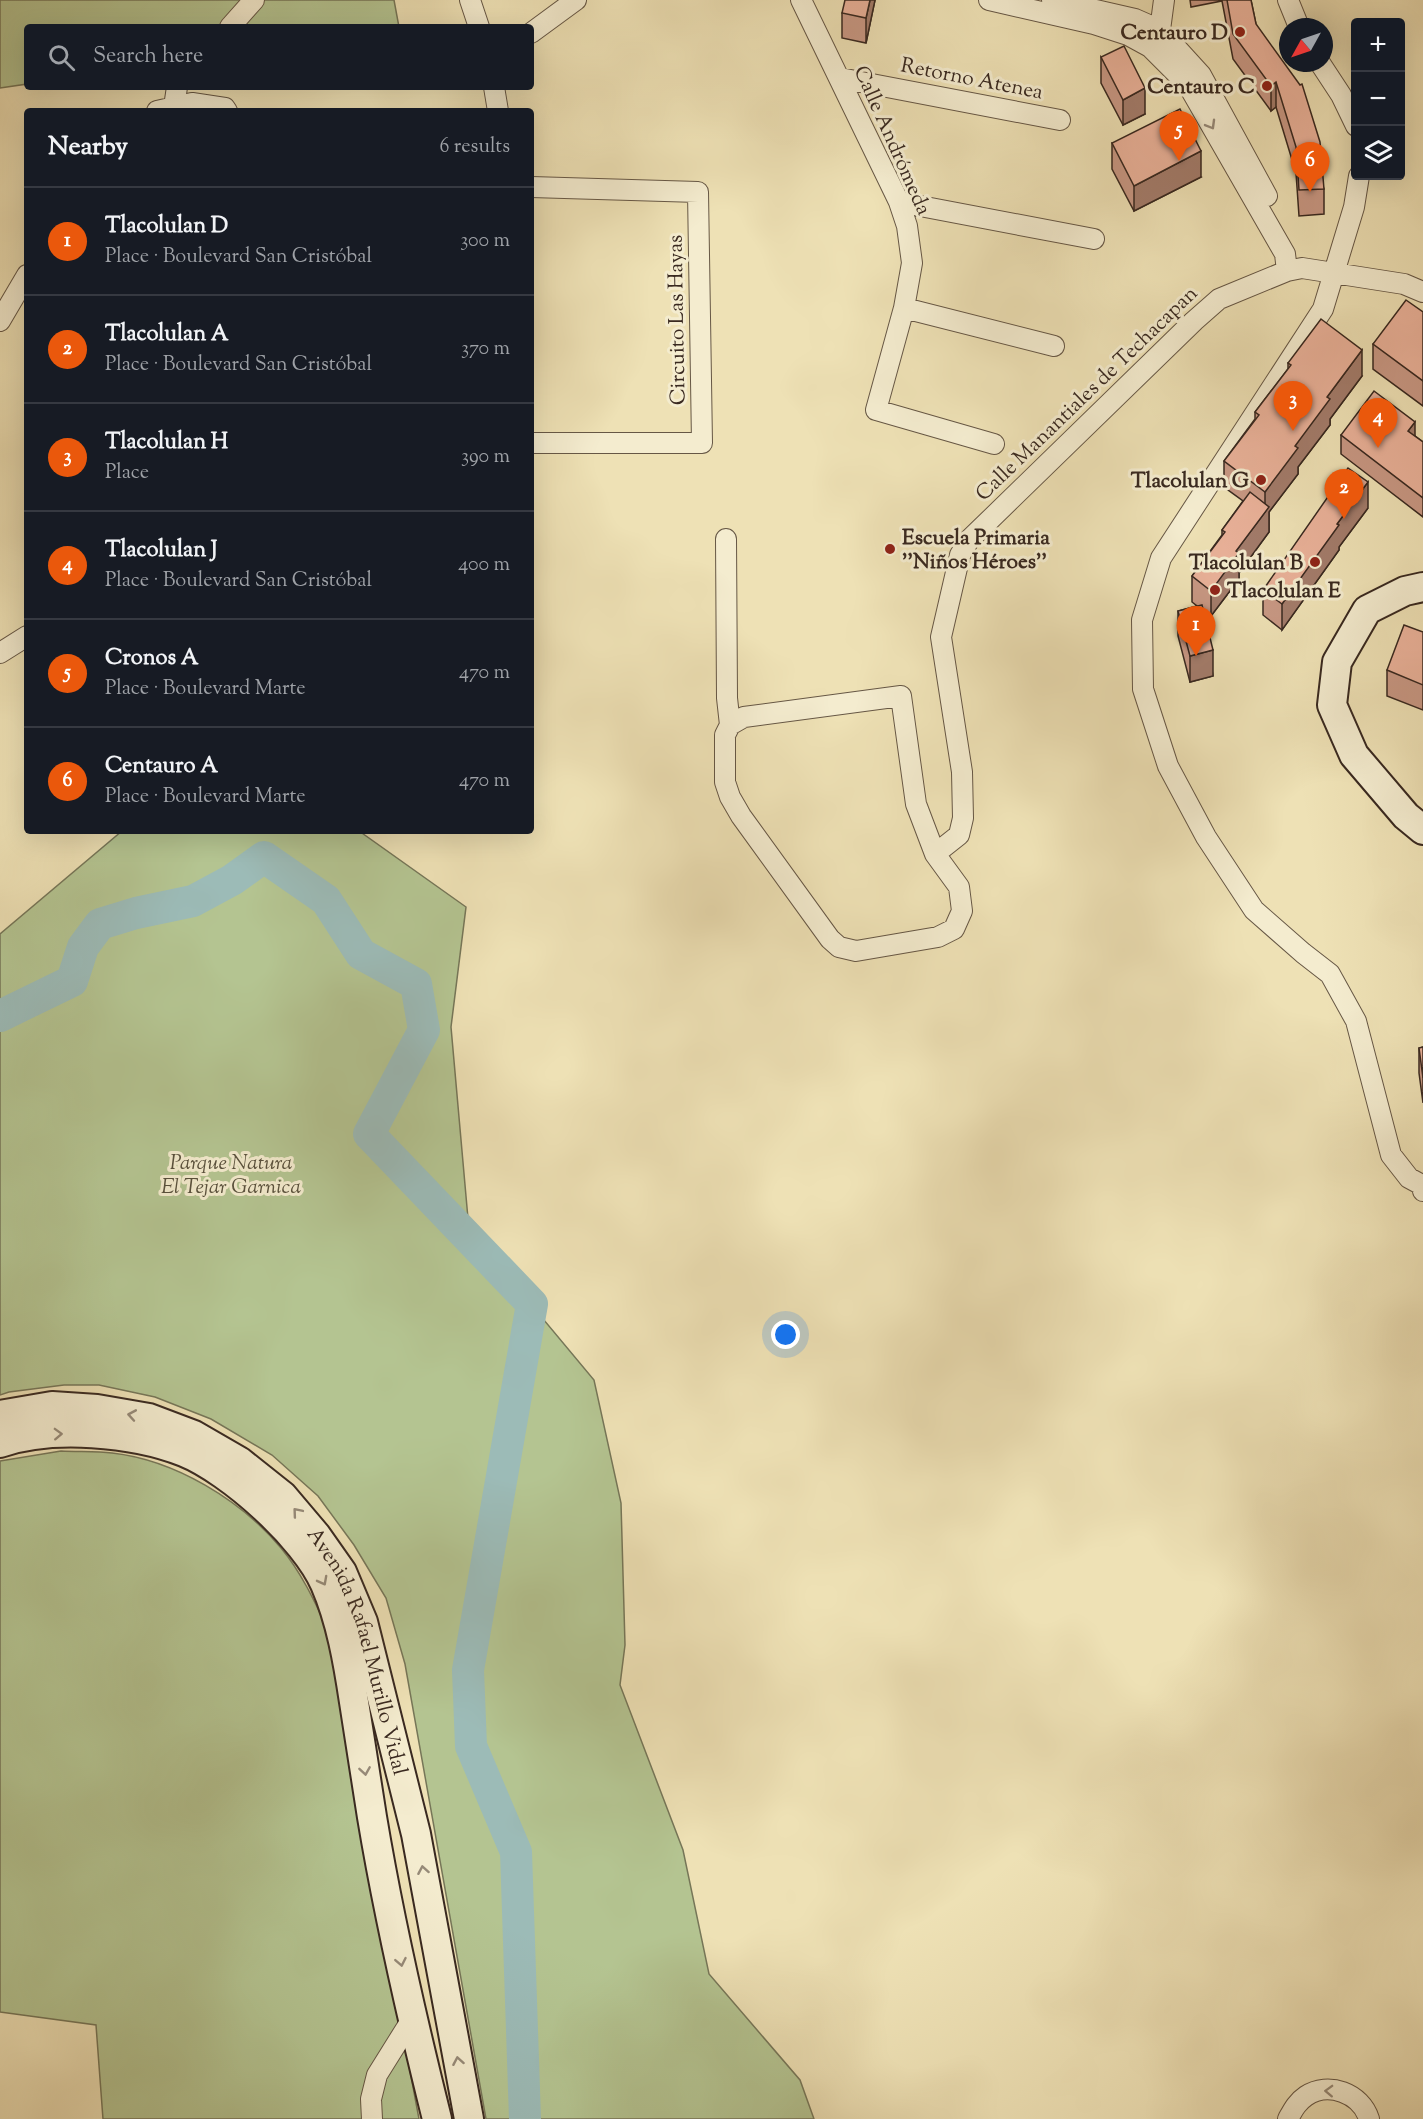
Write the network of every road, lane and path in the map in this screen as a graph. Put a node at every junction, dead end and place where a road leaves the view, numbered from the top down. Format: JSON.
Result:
{"nodes":[{"id":1,"x":254,"y":0,"type":"edge"},
{"id":2,"x":471,"y":0,"type":"edge"},
{"id":3,"x":576,"y":0,"type":"edge"},
{"id":4,"x":801,"y":0,"type":"edge"},
{"id":5,"x":989,"y":0,"type":"edge"},
{"id":6,"x":1052,"y":0,"type":"edge"},
{"id":7,"x":1164,"y":0,"type":"edge"},
{"id":8,"x":1288,"y":0,"type":"edge"},
{"id":9,"x":1295,"y":18,"type":"edge"},
{"id":10,"x":233,"y":24,"type":"edge"},
{"id":11,"x":478,"y":24,"type":"edge"},
{"id":12,"x":534,"y":31,"type":"edge"},
{"id":13,"x":1155,"y":39,"type":"junction"},
{"id":14,"x":1326,"y":72,"type":"edge"},
{"id":15,"x":840,"y":78,"type":"junction"},
{"id":16,"x":175,"y":90,"type":"edge"},
{"id":17,"x":494,"y":90,"type":"edge"},
{"id":18,"x":166,"y":108,"type":"edge"},
{"id":19,"x":170,"y":108,"type":"edge"},
{"id":20,"x":216,"y":108,"type":"edge"},
{"id":21,"x":498,"y":108,"type":"edge"},
{"id":22,"x":1351,"y":116,"type":"edge"},
{"id":23,"x":1060,"y":120,"type":"dead end"},
{"id":24,"x":1358,"y":180,"type":"edge"},
{"id":25,"x":534,"y":188,"type":"edge"},
{"id":26,"x":899,"y":202,"type":"junction"},
{"id":27,"x":1094,"y":239,"type":"dead end"},
{"id":28,"x":1295,"y":269,"type":"junction"},
{"id":29,"x":1335,"y":272,"type":"junction"},
{"id":30,"x":24,"y":280,"type":"edge"},
{"id":31,"x":1423,"y":292,"type":"edge"},
{"id":32,"x":904,"y":308,"type":"junction"},
{"id":33,"x":0,"y":321,"type":"edge"},
{"id":34,"x":1054,"y":346,"type":"dead end"},
{"id":35,"x":534,"y":443,"type":"edge"},
{"id":36,"x":994,"y":444,"type":"dead end"},
{"id":37,"x":726,"y":538,"type":"dead end"},
{"id":38,"x":1423,"y":587,"type":"edge"},
{"id":39,"x":24,"y":638,"type":"edge"},
{"id":40,"x":0,"y":653,"type":"edge"},
{"id":41,"x":730,"y":724,"type":"junction"},
{"id":42,"x":1423,"y":830,"type":"edge"},
{"id":43,"x":935,"y":854,"type":"junction"},
{"id":44,"x":1423,"y":1187,"type":"edge"},
{"id":45,"x":0,"y":1415,"type":"edge"},
{"id":46,"x":0,"y":1443,"type":"edge"},
{"id":47,"x":411,"y":2019,"type":"junction"},
{"id":48,"x":372,"y":2119,"type":"edge"},
{"id":49,"x":437,"y":2119,"type":"edge"},
{"id":50,"x":469,"y":2119,"type":"edge"},
{"id":51,"x":1288,"y":2119,"type":"edge"},
{"id":52,"x":1369,"y":2119,"type":"edge"}],
"edges":[{"from":1,"to":10,"type":"street"},
{"from":2,"to":11,"type":"street"},
{"from":3,"to":12,"type":"street"},
{"from":4,"to":15,"type":"street","name":"Calle Andrómeda"},
{"from":5,"to":13,"type":"street"},
{"from":6,"to":13,"type":"street"},
{"from":7,"to":13,"type":"street"},
{"from":8,"to":9,"type":"street"},
{"from":13,"to":28,"type":"street"},
{"from":14,"to":22,"type":"street"},
{"from":15,"to":23,"type":"street","name":"Retorno Atenea"},
{"from":15,"to":26,"type":"street","name":"Calle Andrómeda"},
{"from":16,"to":18,"type":"street"},
{"from":17,"to":21,"type":"street"},
{"from":19,"to":20,"type":"street"},
{"from":24,"to":29,"type":"street"},
{"from":25,"to":35,"type":"street","name":"Circuito Las Hayas"},
{"from":26,"to":27,"type":"street"},
{"from":26,"to":32,"type":"street","name":"Calle Andrómeda"},
{"from":28,"to":29,"type":"street","name":"Calle Manantiales de Techacapan"},
{"from":28,"to":43,"type":"street","name":"Calle Manantiales de Techacapan"},
{"from":29,"to":31,"type":"street","name":"Calle Manantiales de Techacapan"},
{"from":29,"to":44,"type":"street"},
{"from":30,"to":33,"type":"street"},
{"from":32,"to":34,"type":"street"},
{"from":32,"to":36,"type":"street","name":"Calle Andrómeda"},
{"from":37,"to":41,"type":"street"},
{"from":38,"to":42,"type":"main road"},
{"from":39,"to":40,"type":"street"},
{"from":41,"to":43,"type":"street"},
{"from":41,"to":43,"type":"street"},
{"from":50,"to":45,"type":"main road","name":"Avenida Rafael Murillo Vidal","one_way":true},
{"from":46,"to":47,"type":"main road","name":"Avenida Rafael Murillo Vidal","one_way":true},
{"from":47,"to":48,"type":"street"},
{"from":47,"to":49,"type":"main road","name":"Avenida Rafael Murillo Vidal"},
{"from":52,"to":51,"type":"street","one_way":true}]}
